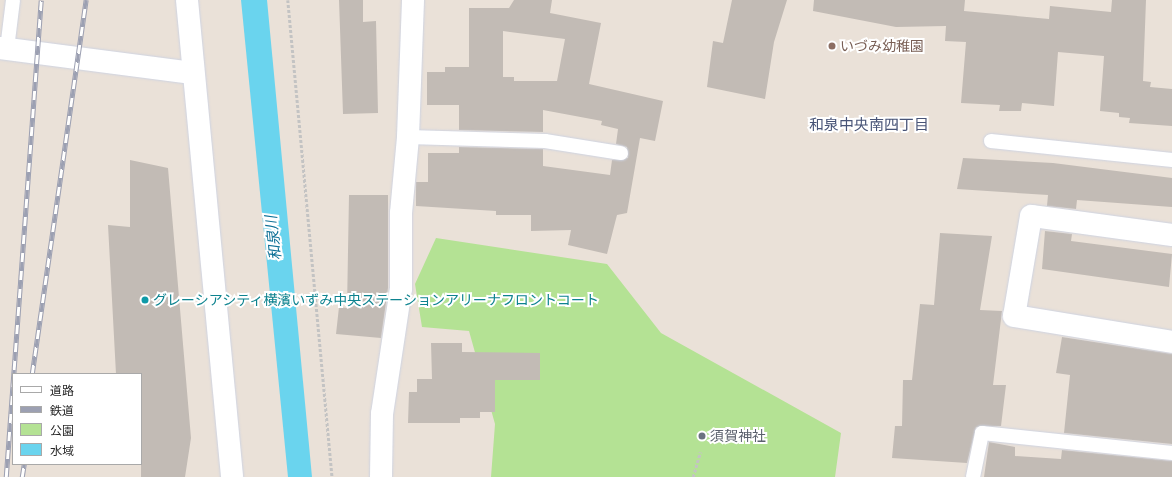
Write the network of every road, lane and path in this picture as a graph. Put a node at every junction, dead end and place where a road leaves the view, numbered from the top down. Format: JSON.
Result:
{"nodes":[{"id":1,"x":13,"y":0,"type":"edge"},
{"id":2,"x":187,"y":0,"type":"edge"},
{"id":3,"x":288,"y":0,"type":"edge"},
{"id":4,"x":413,"y":0,"type":"edge"},
{"id":5,"x":3,"y":48,"type":"edge"},
{"id":6,"x":192,"y":73,"type":"junction"},
{"id":7,"x":408,"y":137,"type":"junction"},
{"id":8,"x":991,"y":141,"type":"dead end"},
{"id":9,"x":621,"y":154,"type":"dead end"},
{"id":10,"x":1172,"y":160,"type":"edge"},
{"id":11,"x":1172,"y":235,"type":"edge"},
{"id":12,"x":1172,"y":342,"type":"edge"},
{"id":13,"x":700,"y":452,"type":"dead end"},
{"id":14,"x":1172,"y":453,"type":"edge"},
{"id":15,"x":232,"y":477,"type":"edge"},
{"id":16,"x":332,"y":477,"type":"edge"},
{"id":17,"x":380,"y":477,"type":"edge"},
{"id":18,"x":693,"y":477,"type":"edge"},
{"id":19,"x":973,"y":477,"type":"edge"}],
"edges":[{"from":1,"to":5,"type":"lane"},
{"from":2,"to":6,"type":"street"},
{"from":3,"to":16,"type":"path"},
{"from":4,"to":7,"type":"street"},
{"from":5,"to":6,"type":"street"},
{"from":6,"to":15,"type":"street"},
{"from":7,"to":9,"type":"lane"},
{"from":7,"to":17,"type":"street"},
{"from":8,"to":10,"type":"lane"},
{"from":11,"to":12,"type":"street"},
{"from":13,"to":18,"type":"path"},
{"from":14,"to":19,"type":"lane"}]}
